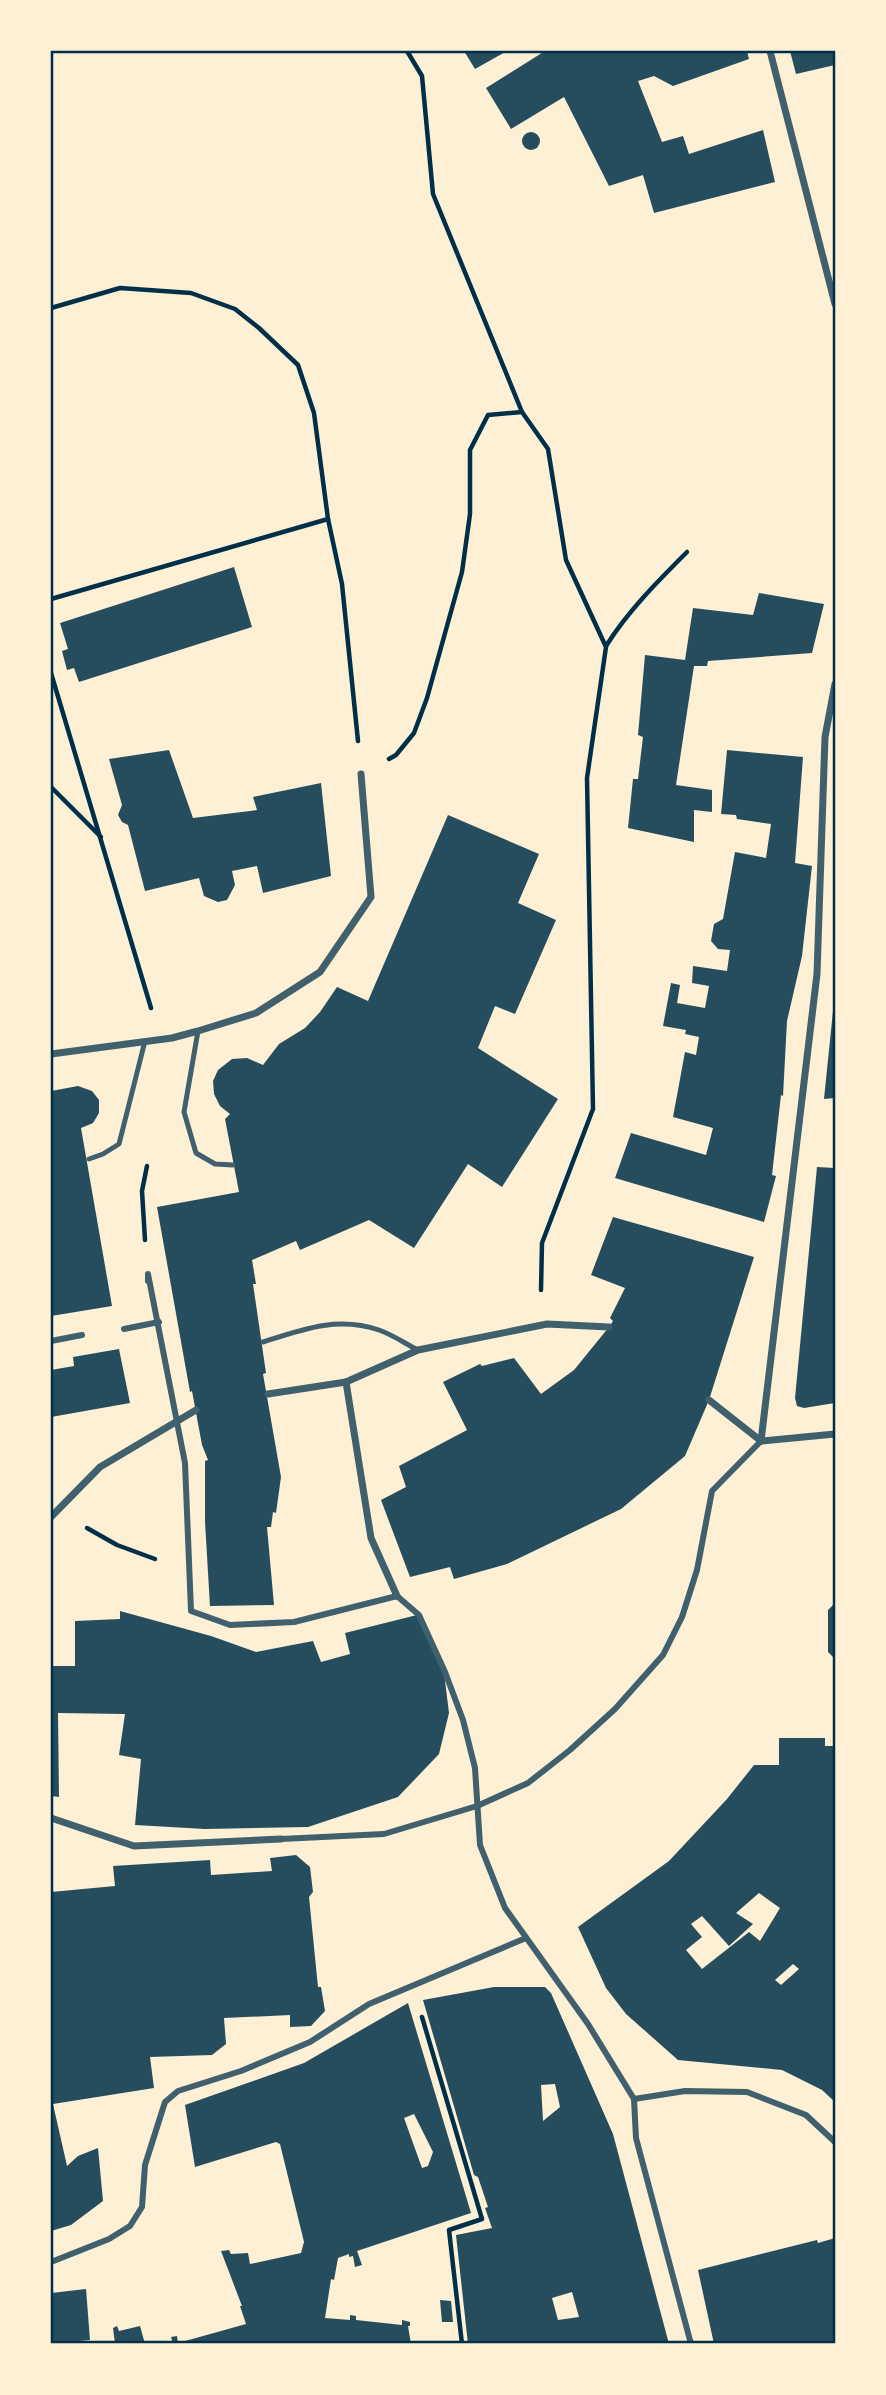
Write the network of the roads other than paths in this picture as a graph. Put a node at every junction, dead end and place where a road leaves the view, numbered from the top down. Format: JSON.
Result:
{"nodes":[{"id":1,"x":770,"y":51,"type":"edge"},
{"id":2,"x":835,"y":304,"type":"edge"},
{"id":3,"x":835,"y":684,"type":"edge"},
{"id":4,"x":361,"y":774,"type":"road end"},
{"id":5,"x":198,"y":1031,"type":"junction"},
{"id":6,"x":145,"y":1041,"type":"junction"},
{"id":7,"x":51,"y":1054,"type":"edge"},
{"id":8,"x":89,"y":1159,"type":"dead end"},
{"id":9,"x":233,"y":1165,"type":"dead end"},
{"id":10,"x":148,"y":1281,"type":"road end"},
{"id":11,"x":159,"y":1322,"type":"junction"},
{"id":12,"x":609,"y":1327,"type":"dead end"},
{"id":13,"x":124,"y":1329,"type":"dead end"},
{"id":14,"x":82,"y":1335,"type":"dead end"},
{"id":15,"x":51,"y":1341,"type":"edge"},
{"id":16,"x":263,"y":1342,"type":"dead end"},
{"id":17,"x":418,"y":1350,"type":"junction"},
{"id":18,"x":346,"y":1382,"type":"junction"},
{"id":19,"x":268,"y":1394,"type":"dead end"},
{"id":20,"x":709,"y":1400,"type":"dead end"},
{"id":21,"x":196,"y":1410,"type":"dead end"},
{"id":22,"x":835,"y":1434,"type":"edge"},
{"id":23,"x":761,"y":1441,"type":"junction"},
{"id":24,"x":54,"y":1515,"type":"edge"},
{"id":25,"x":397,"y":1596,"type":"junction"},
{"id":26,"x":478,"y":1806,"type":"junction"},
{"id":27,"x":51,"y":1818,"type":"edge"},
{"id":28,"x":281,"y":1839,"type":"joint"},
{"id":29,"x":526,"y":1938,"type":"junction"},
{"id":30,"x":634,"y":2099,"type":"junction"},
{"id":31,"x":835,"y":2142,"type":"edge"},
{"id":32,"x":51,"y":2262,"type":"edge"},
{"id":33,"x":691,"y":2344,"type":"edge"}],
"edges":[{"from":1,"to":2,"type":"street"},
{"from":3,"to":23,"type":"street"},
{"from":4,"to":5,"type":"street"},
{"from":5,"to":6,"type":"street"},
{"from":5,"to":9,"type":"lane"},
{"from":6,"to":7,"type":"street"},
{"from":6,"to":8,"type":"lane"},
{"from":10,"to":11,"type":"street"},
{"from":11,"to":13,"type":"street"},
{"from":11,"to":25,"type":"street"},
{"from":12,"to":17,"type":"street"},
{"from":14,"to":15,"type":"street"},
{"from":16,"to":17,"type":"lane"},
{"from":17,"to":18,"type":"street"},
{"from":18,"to":19,"type":"street"},
{"from":18,"to":25,"type":"street"},
{"from":20,"to":23,"type":"street"},
{"from":21,"to":24,"type":"street"},
{"from":22,"to":23,"type":"street"},
{"from":23,"to":26,"type":"street"},
{"from":25,"to":26,"type":"street"},
{"from":26,"to":28,"type":"street"},
{"from":26,"to":29,"type":"street"},
{"from":27,"to":28,"type":"street"},
{"from":29,"to":30,"type":"street"},
{"from":29,"to":32,"type":"street"},
{"from":30,"to":31,"type":"street"},
{"from":30,"to":33,"type":"street"}]}
